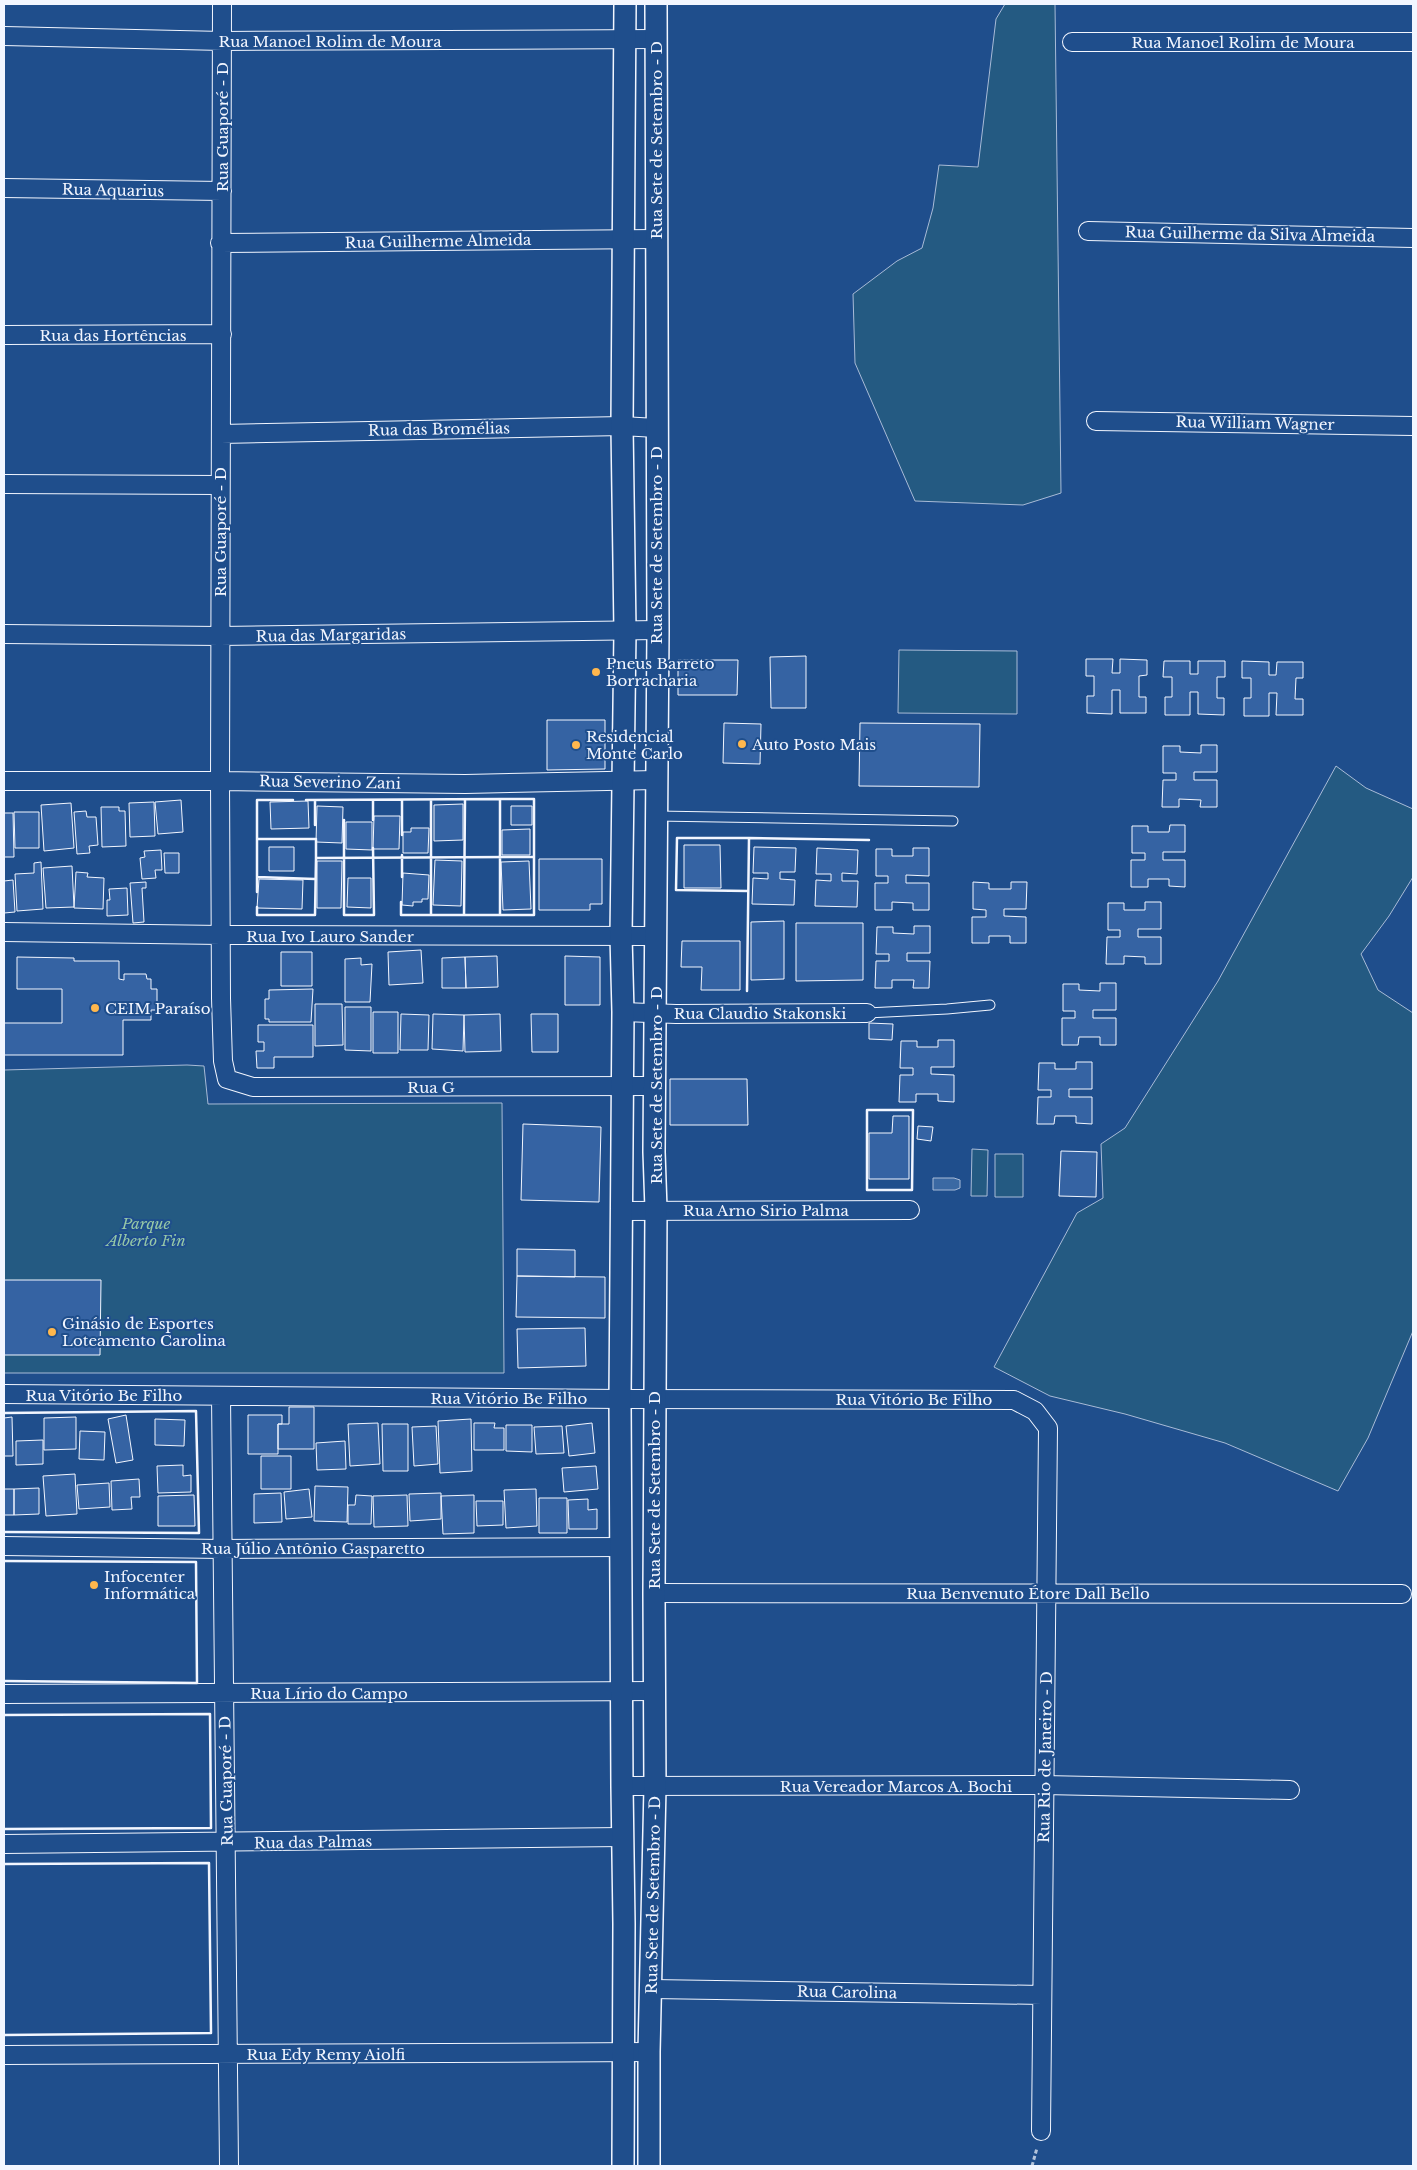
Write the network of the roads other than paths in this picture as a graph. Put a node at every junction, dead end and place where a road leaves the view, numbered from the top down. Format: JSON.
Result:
{"nodes":[{"id":1,"x":222,"y":4,"type":"edge"},
{"id":2,"x":625,"y":4,"type":"edge"},
{"id":3,"x":656,"y":4,"type":"edge"},
{"id":4,"x":4,"y":36,"type":"edge"},
{"id":5,"x":656,"y":39,"type":"junction"},
{"id":6,"x":625,"y":40,"type":"junction"},
{"id":7,"x":223,"y":41,"type":"junction"},
{"id":8,"x":1072,"y":42,"type":"dead end"},
{"id":9,"x":1413,"y":42,"type":"edge"},
{"id":10,"x":4,"y":188,"type":"edge"},
{"id":11,"x":222,"y":191,"type":"junction"},
{"id":12,"x":1088,"y":231,"type":"dead end"},
{"id":13,"x":656,"y":238,"type":"junction"},
{"id":14,"x":1413,"y":238,"type":"edge"},
{"id":15,"x":623,"y":239,"type":"junction"},
{"id":16,"x":220,"y":242,"type":"junction"},
{"id":17,"x":222,"y":334,"type":"junction"},
{"id":18,"x":4,"y":335,"type":"edge"},
{"id":19,"x":1096,"y":421,"type":"dead end"},
{"id":20,"x":622,"y":426,"type":"junction"},
{"id":21,"x":1413,"y":426,"type":"edge"},
{"id":22,"x":656,"y":428,"type":"junction"},
{"id":23,"x":221,"y":434,"type":"junction"},
{"id":24,"x":4,"y":484,"type":"edge"},
{"id":25,"x":219,"y":485,"type":"junction"},
{"id":26,"x":658,"y":630,"type":"junction"},
{"id":27,"x":624,"y":631,"type":"junction"},
{"id":28,"x":4,"y":634,"type":"edge"},
{"id":29,"x":220,"y":636,"type":"junction"},
{"id":30,"x":656,"y":780,"type":"junction"},
{"id":31,"x":4,"y":781,"type":"edge"},
{"id":32,"x":220,"y":781,"type":"junction"},
{"id":33,"x":622,"y":781,"type":"junction"},
{"id":34,"x":656,"y":816,"type":"junction"},
{"id":35,"x":953,"y":821,"type":"dead end"},
{"id":36,"x":4,"y":932,"type":"edge"},
{"id":37,"x":221,"y":935,"type":"junction"},
{"id":38,"x":621,"y":936,"type":"junction"},
{"id":39,"x":656,"y":936,"type":"junction"},
{"id":40,"x":990,"y":1005,"type":"dead end"},
{"id":41,"x":623,"y":1012,"type":"junction"},
{"id":42,"x":867,"y":1013,"type":"joint"},
{"id":43,"x":656,"y":1014,"type":"junction"},
{"id":44,"x":223,"y":1061,"type":"joint"},
{"id":45,"x":655,"y":1086,"type":"junction"},
{"id":46,"x":622,"y":1087,"type":"junction"},
{"id":47,"x":656,"y":1210,"type":"junction"},
{"id":48,"x":910,"y":1210,"type":"dead end"},
{"id":49,"x":622,"y":1211,"type":"junction"},
{"id":50,"x":656,"y":1267,"type":"junction"},
{"id":51,"x":622,"y":1270,"type":"junction"},
{"id":52,"x":4,"y":1394,"type":"edge"},
{"id":53,"x":222,"y":1396,"type":"junction"},
{"id":54,"x":655,"y":1398,"type":"junction"},
{"id":55,"x":620,"y":1399,"type":"junction"},
{"id":56,"x":1014,"y":1400,"type":"joint"},
{"id":57,"x":4,"y":1546,"type":"edge"},
{"id":58,"x":622,"y":1546,"type":"junction"},
{"id":59,"x":222,"y":1549,"type":"junction"},
{"id":60,"x":654,"y":1593,"type":"junction"},
{"id":61,"x":1047,"y":1593,"type":"junction"},
{"id":62,"x":1402,"y":1594,"type":"dead end"},
{"id":63,"x":655,"y":1691,"type":"junction"},
{"id":64,"x":621,"y":1692,"type":"junction"},
{"id":65,"x":225,"y":1693,"type":"junction"},
{"id":66,"x":4,"y":1694,"type":"edge"},
{"id":67,"x":1044,"y":1785,"type":"junction"},
{"id":68,"x":622,"y":1786,"type":"junction"},
{"id":69,"x":655,"y":1787,"type":"junction"},
{"id":70,"x":1290,"y":1790,"type":"dead end"},
{"id":71,"x":622,"y":1837,"type":"junction"},
{"id":72,"x":226,"y":1843,"type":"junction"},
{"id":73,"x":4,"y":1844,"type":"edge"},
{"id":74,"x":652,"y":1923,"type":"junction"},
{"id":75,"x":624,"y":1924,"type":"junction"},
{"id":76,"x":652,"y":1989,"type":"junction"},
{"id":77,"x":1042,"y":1995,"type":"junction"},
{"id":78,"x":649,"y":2052,"type":"junction"},
{"id":79,"x":623,"y":2053,"type":"junction"},
{"id":80,"x":229,"y":2054,"type":"junction"},
{"id":81,"x":4,"y":2055,"type":"edge"},
{"id":82,"x":1041,"y":2131,"type":"dead end"},
{"id":83,"x":229,"y":2166,"type":"edge"},
{"id":84,"x":623,"y":2166,"type":"edge"},
{"id":85,"x":650,"y":2166,"type":"edge"}],
"edges":[{"from":1,"to":7,"type":"street","name":"Rua Guaporé - D"},
{"from":2,"to":6,"type":"street","name":"Rua Sete de Setembro - D"},
{"from":3,"to":5,"type":"street","name":"Rua Sete de Setembro - D"},
{"from":4,"to":7,"type":"street","name":"Rua Manoel Rolim de Moura"},
{"from":5,"to":6,"type":"street","name":"Rua Manoel Rolim de Moura"},
{"from":5,"to":13,"type":"street","name":"Rua Sete de Setembro - D"},
{"from":6,"to":7,"type":"street","name":"Rua Manoel Rolim de Moura"},
{"from":6,"to":15,"type":"street","name":"Rua Sete de Setembro - D"},
{"from":7,"to":11,"type":"street","name":"Rua Guaporé - D"},
{"from":8,"to":9,"type":"street","name":"Rua Manoel Rolim de Moura"},
{"from":10,"to":11,"type":"street","name":"Rua Aquarius"},
{"from":11,"to":16,"type":"street","name":"Rua Guaporé - D"},
{"from":12,"to":14,"type":"street","name":"Rua Guilherme da Silva Almeida"},
{"from":13,"to":15,"type":"street","name":"Rua Guilherme Almeida"},
{"from":13,"to":22,"type":"street","name":"Rua Sete de Setembro - D"},
{"from":15,"to":16,"type":"street","name":"Rua Guilherme Almeida"},
{"from":15,"to":20,"type":"street","name":"Rua Sete de Setembro - D"},
{"from":16,"to":17,"type":"street","name":"Rua Guaporé - D"},
{"from":17,"to":18,"type":"street","name":"Rua das Hortências"},
{"from":17,"to":23,"type":"street","name":"Rua Guaporé - D"},
{"from":19,"to":21,"type":"street","name":"Rua William Wagner"},
{"from":20,"to":22,"type":"street","name":"Rua das Bromélias"},
{"from":20,"to":23,"type":"street","name":"Rua das Bromélias"},
{"from":20,"to":27,"type":"street","name":"Rua Sete de Setembro - D"},
{"from":22,"to":26,"type":"street","name":"Rua Sete de Setembro - D"},
{"from":23,"to":25,"type":"street","name":"Rua Guaporé - D"},
{"from":24,"to":25,"type":"street"},
{"from":25,"to":29,"type":"street","name":"Rua Guaporé - D"},
{"from":26,"to":27,"type":"street","name":"Rua das Margaridas"},
{"from":26,"to":30,"type":"street","name":"Rua Sete de Setembro - D"},
{"from":27,"to":29,"type":"street","name":"Rua das Margaridas"},
{"from":27,"to":33,"type":"street","name":"Rua Sete de Setembro - D"},
{"from":28,"to":29,"type":"street","name":"Rua das Margaridas"},
{"from":29,"to":32,"type":"street","name":"Rua Guaporé - D"},
{"from":30,"to":33,"type":"street","name":"Rua Severino Zani"},
{"from":30,"to":34,"type":"street","name":"Rua Sete de Setembro - D"},
{"from":31,"to":32,"type":"street","name":"Rua Severino Zani"},
{"from":32,"to":33,"type":"street","name":"Rua Severino Zani"},
{"from":32,"to":37,"type":"street","name":"Rua Guaporé - D"},
{"from":33,"to":38,"type":"street","name":"Rua Sete de Setembro - D"},
{"from":34,"to":35,"type":"lane"},
{"from":34,"to":39,"type":"street","name":"Rua Sete de Setembro - D"},
{"from":36,"to":37,"type":"street","name":"Rua Ivo Lauro Sander"},
{"from":37,"to":38,"type":"street","name":"Rua Ivo Lauro Sander"},
{"from":37,"to":44,"type":"street","name":"Rua Guaporé - D"},
{"from":38,"to":39,"type":"street","name":"Rua Ivo Lauro Sander"},
{"from":38,"to":41,"type":"street","name":"Rua Sete de Setembro - D"},
{"from":39,"to":43,"type":"street","name":"Rua Sete de Setembro - D"},
{"from":40,"to":42,"type":"lane"},
{"from":41,"to":43,"type":"street","name":"Rua Claudio Stakonski"},
{"from":41,"to":46,"type":"street","name":"Rua Sete de Setembro - D"},
{"from":42,"to":43,"type":"street","name":"Rua Claudio Stakonski"},
{"from":43,"to":45,"type":"street","name":"Rua Sete de Setembro - D"},
{"from":44,"to":46,"type":"street","name":"Rua G"},
{"from":45,"to":46,"type":"street","name":"Rua G"},
{"from":45,"to":47,"type":"street","name":"Rua Sete de Setembro - D"},
{"from":46,"to":49,"type":"street","name":"Rua Sete de Setembro - D"},
{"from":47,"to":48,"type":"street","name":"Rua Arno Sirio Palma"},
{"from":47,"to":49,"type":"street","name":"Rua Arno Sirio Palma"},
{"from":47,"to":50,"type":"street","name":"Rua Sete de Setembro - D"},
{"from":49,"to":51,"type":"street","name":"Rua Sete de Setembro - D"},
{"from":50,"to":51,"type":"street"},
{"from":50,"to":54,"type":"street","name":"Rua Sete de Setembro - D"},
{"from":51,"to":55,"type":"street","name":"Rua Sete de Setembro - D"},
{"from":52,"to":53,"type":"street","name":"Rua Vitório Be Filho"},
{"from":53,"to":55,"type":"street","name":"Rua Vitório Be Filho"},
{"from":53,"to":59,"type":"street","name":"Rua Guaporé - D"},
{"from":54,"to":55,"type":"street","name":"Rua Vitório Be Filho"},
{"from":54,"to":56,"type":"street","name":"Rua Vitório Be Filho"},
{"from":54,"to":60,"type":"street","name":"Rua Sete de Setembro - D"},
{"from":55,"to":58,"type":"street","name":"Rua Sete de Setembro - D"},
{"from":56,"to":61,"type":"street","name":"Rua Rio de Janeiro - D"},
{"from":57,"to":59,"type":"street","name":"Rua Júlio Antônio Gasparetto"},
{"from":58,"to":59,"type":"street","name":"Rua Júlio Antônio Gasparetto"},
{"from":58,"to":64,"type":"street","name":"Rua Sete de Setembro - D"},
{"from":59,"to":65,"type":"street","name":"Rua Guaporé - D"},
{"from":60,"to":61,"type":"street","name":"Rua Benvenuto Étore Dall Bello"},
{"from":60,"to":63,"type":"street","name":"Rua Sete de Setembro - D"},
{"from":61,"to":62,"type":"street","name":"Rua Benvenuto Étore Dall Bello"},
{"from":61,"to":67,"type":"street","name":"Rua Rio de Janeiro - D"},
{"from":63,"to":64,"type":"street","name":"Rua Lírio do Campo"},
{"from":63,"to":69,"type":"street","name":"Rua Sete de Setembro - D"},
{"from":64,"to":65,"type":"street","name":"Rua Lírio do Campo"},
{"from":64,"to":68,"type":"street","name":"Rua Sete de Setembro - D"},
{"from":65,"to":66,"type":"street","name":"Rua Lírio do Campo"},
{"from":65,"to":72,"type":"street","name":"Rua Guaporé - D"},
{"from":67,"to":69,"type":"street","name":"Rua Vereador Marcos A. Bochi"},
{"from":67,"to":70,"type":"street","name":"Rua Vereador Marcos A. Bochi"},
{"from":67,"to":77,"type":"street","name":"Rua Rio de Janeiro - D"},
{"from":68,"to":69,"type":"street","name":"Rua Vereador Marcos A. Bochi"},
{"from":68,"to":71,"type":"street","name":"Rua Sete de Setembro - D"},
{"from":69,"to":74,"type":"street","name":"Rua Sete de Setembro - D"},
{"from":71,"to":72,"type":"street","name":"Rua das Palmas"},
{"from":71,"to":75,"type":"street","name":"Rua Sete de Setembro - D"},
{"from":72,"to":73,"type":"street","name":"Rua das Palmas"},
{"from":72,"to":80,"type":"street","name":"Rua Guaporé - D"},
{"from":74,"to":75,"type":"street"},
{"from":74,"to":76,"type":"street","name":"Rua Sete de Setembro - D"},
{"from":75,"to":79,"type":"street","name":"Rua Sete de Setembro - D"},
{"from":76,"to":77,"type":"street","name":"Rua Carolina"},
{"from":76,"to":78,"type":"street","name":"Rua Sete de Setembro - D"},
{"from":77,"to":82,"type":"street","name":"Rua Rio de Janeiro - D"},
{"from":78,"to":79,"type":"street","name":"Rua Edy Remy Aiolfi"},
{"from":78,"to":85,"type":"street","name":"Rua Sete de Setembro - D"},
{"from":79,"to":80,"type":"street","name":"Rua Edy Remy Aiolfi"},
{"from":79,"to":84,"type":"street","name":"Rua Sete de Setembro - D"},
{"from":80,"to":81,"type":"street","name":"Rua Edy Remy Aiolfi"},
{"from":80,"to":83,"type":"street","name":"Rua Guaporé - D"}]}
